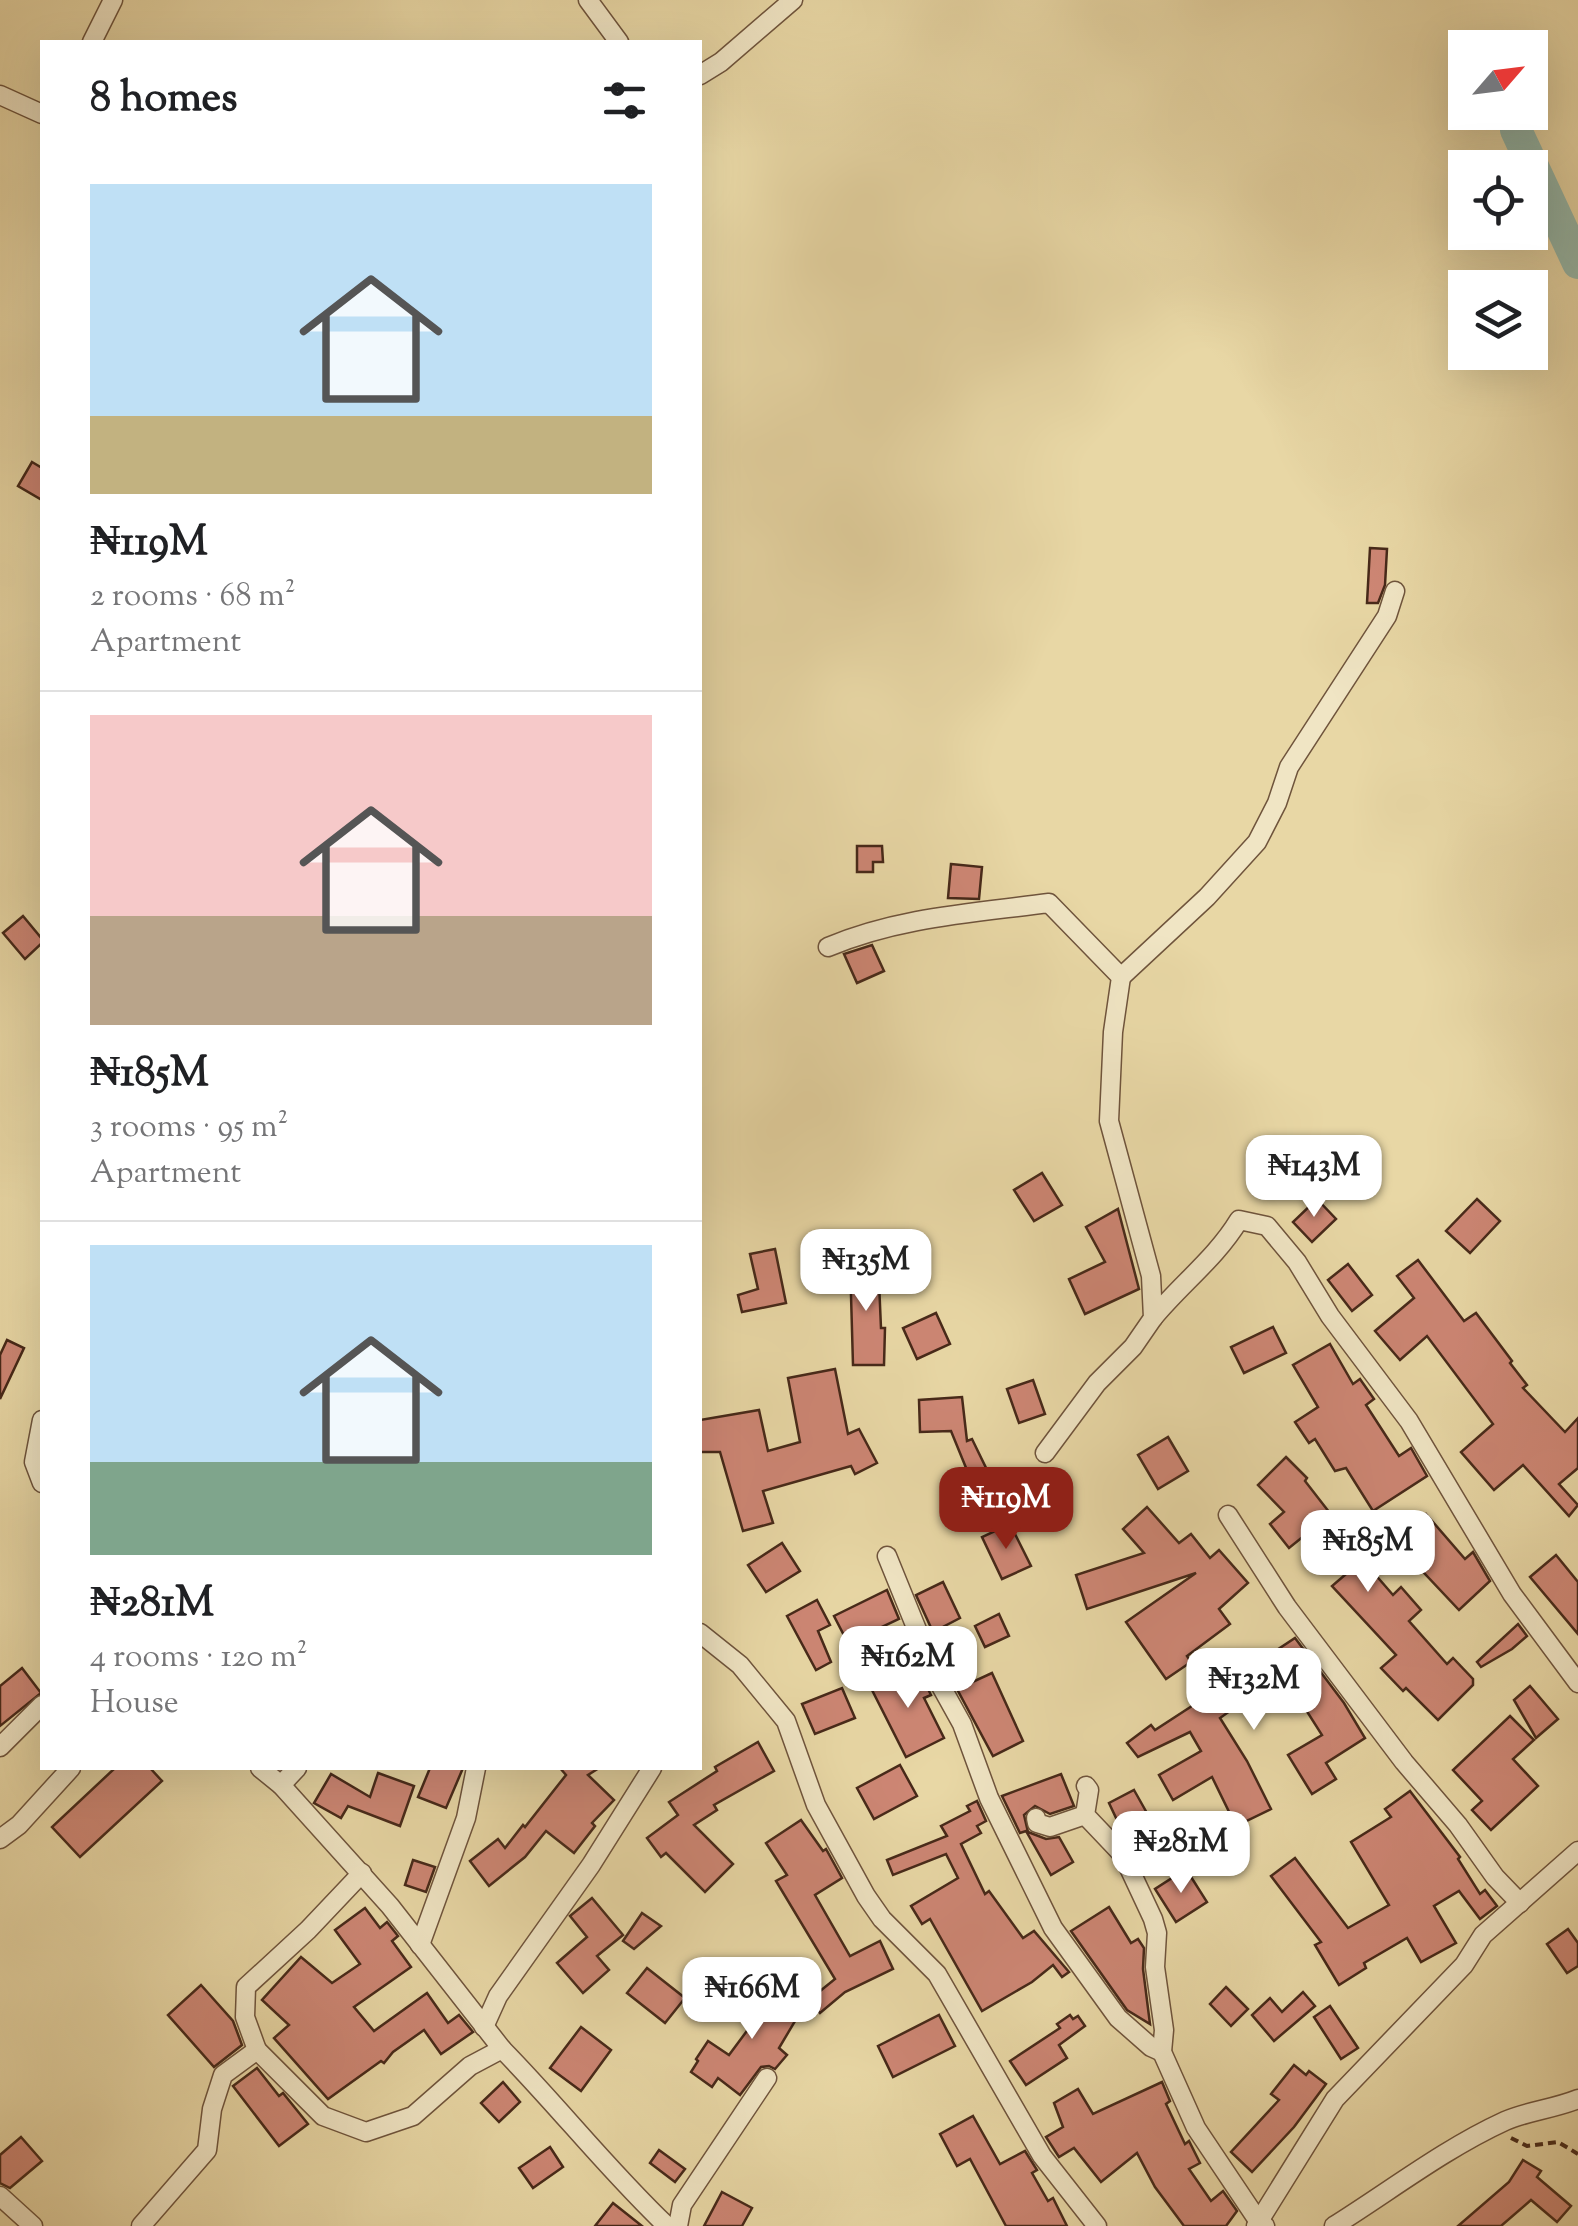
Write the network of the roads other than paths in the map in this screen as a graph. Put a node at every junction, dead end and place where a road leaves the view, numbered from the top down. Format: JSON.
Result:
{"nodes":[{"id":1,"x":114,"y":0,"type":"edge"},
{"id":2,"x":588,"y":0,"type":"edge"},
{"id":3,"x":793,"y":0,"type":"edge"},
{"id":4,"x":93,"y":40,"type":"edge"},
{"id":5,"x":618,"y":40,"type":"edge"},
{"id":6,"x":702,"y":73,"type":"edge"},
{"id":7,"x":0,"y":95,"type":"edge"},
{"id":8,"x":40,"y":113,"type":"edge"},
{"id":9,"x":1395,"y":590,"type":"dead end"},
{"id":10,"x":828,"y":947,"type":"dead end"},
{"id":11,"x":1121,"y":976,"type":"junction"},
{"id":12,"x":1153,"y":1318,"type":"junction"},
{"id":13,"x":40,"y":1430,"type":"edge"},
{"id":14,"x":1045,"y":1453,"type":"dead end"},
{"id":15,"x":40,"y":1478,"type":"edge"},
{"id":16,"x":1228,"y":1514,"type":"dead end"},
{"id":17,"x":887,"y":1556,"type":"dead end"},
{"id":18,"x":702,"y":1635,"type":"edge"},
{"id":19,"x":1578,"y":1683,"type":"edge"},
{"id":20,"x":40,"y":1707,"type":"edge"},
{"id":21,"x":0,"y":1747,"type":"edge"},
{"id":22,"x":69,"y":1770,"type":"edge"},
{"id":23,"x":262,"y":1770,"type":"edge"},
{"id":24,"x":295,"y":1770,"type":"edge"},
{"id":25,"x":476,"y":1770,"type":"edge"},
{"id":26,"x":651,"y":1770,"type":"edge"},
{"id":27,"x":281,"y":1785,"type":"junction"},
{"id":28,"x":1086,"y":1786,"type":"dead end"},
{"id":29,"x":1085,"y":1815,"type":"junction"},
{"id":30,"x":1036,"y":1818,"type":"dead end"},
{"id":31,"x":0,"y":1839,"type":"edge"},
{"id":32,"x":1578,"y":1851,"type":"edge"},
{"id":33,"x":362,"y":1873,"type":"junction"},
{"id":34,"x":1520,"y":1903,"type":"junction"},
{"id":35,"x":420,"y":1945,"type":"junction"},
{"id":36,"x":484,"y":2027,"type":"junction"},
{"id":37,"x":257,"y":2050,"type":"junction"},
{"id":38,"x":502,"y":2050,"type":"junction"},
{"id":39,"x":1162,"y":2052,"type":"junction"},
{"id":40,"x":767,"y":2078,"type":"dead end"},
{"id":41,"x":1578,"y":2100,"type":"edge"},
{"id":42,"x":0,"y":2196,"type":"edge"},
{"id":43,"x":1260,"y":2225,"type":"edge"},
{"id":44,"x":33,"y":2226,"type":"edge"},
{"id":45,"x":142,"y":2226,"type":"edge"},
{"id":46,"x":667,"y":2226,"type":"edge"},
{"id":47,"x":678,"y":2226,"type":"edge"},
{"id":48,"x":1097,"y":2226,"type":"edge"},
{"id":49,"x":1334,"y":2226,"type":"edge"}],
"edges":[{"from":1,"to":4,"type":"street"},
{"from":2,"to":5,"type":"street"},
{"from":3,"to":6,"type":"street"},
{"from":7,"to":8,"type":"street"},
{"from":9,"to":11,"type":"street"},
{"from":10,"to":11,"type":"street"},
{"from":11,"to":12,"type":"street"},
{"from":12,"to":14,"type":"street"},
{"from":12,"to":19,"type":"street"},
{"from":13,"to":15,"type":"street"},
{"from":16,"to":34,"type":"street"},
{"from":17,"to":39,"type":"street"},
{"from":18,"to":48,"type":"street"},
{"from":20,"to":21,"type":"street"},
{"from":22,"to":31,"type":"street"},
{"from":23,"to":27,"type":"street"},
{"from":24,"to":27,"type":"street"},
{"from":25,"to":35,"type":"street"},
{"from":26,"to":36,"type":"street"},
{"from":27,"to":33,"type":"street"},
{"from":28,"to":29,"type":"street"},
{"from":29,"to":30,"type":"street"},
{"from":29,"to":39,"type":"street"},
{"from":32,"to":34,"type":"street"},
{"from":33,"to":35,"type":"street"},
{"from":33,"to":37,"type":"street"},
{"from":34,"to":43,"type":"street"},
{"from":35,"to":36,"type":"street"},
{"from":36,"to":38,"type":"street"},
{"from":37,"to":38,"type":"street"},
{"from":37,"to":45,"type":"street"},
{"from":38,"to":46,"type":"street"},
{"from":39,"to":43,"type":"street"},
{"from":40,"to":47,"type":"street"},
{"from":41,"to":49,"type":"street"},
{"from":42,"to":44,"type":"street"}]}
